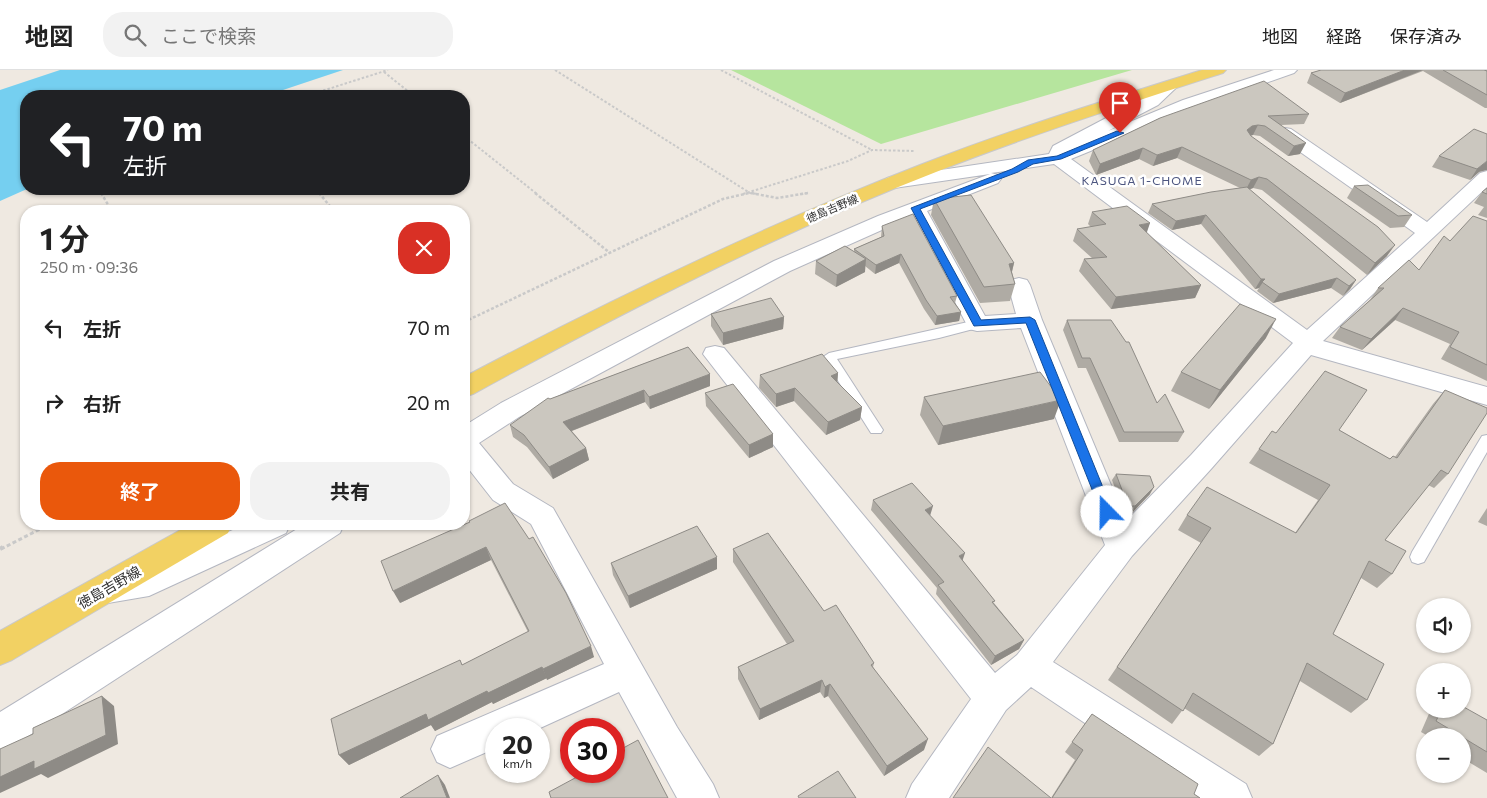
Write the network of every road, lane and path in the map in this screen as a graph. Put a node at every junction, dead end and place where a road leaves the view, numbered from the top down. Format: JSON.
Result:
{"nodes":[{"id":1,"x":388,"y":70,"type":"edge"},
{"id":2,"x":555,"y":70,"type":"edge"},
{"id":3,"x":721,"y":70,"type":"edge"},
{"id":4,"x":1218,"y":70,"type":"edge"},
{"id":5,"x":1289,"y":70,"type":"edge"},
{"id":6,"x":384,"y":71,"type":"junction"},
{"id":7,"x":1171,"y":85,"type":"junction"},
{"id":8,"x":325,"y":90,"type":"edge"},
{"id":9,"x":407,"y":90,"type":"edge"},
{"id":10,"x":1285,"y":133,"type":"edge"},
{"id":11,"x":470,"y":141,"type":"edge"},
{"id":12,"x":872,"y":150,"type":"junction"},
{"id":13,"x":919,"y":150,"type":"dead end"},
{"id":14,"x":1058,"y":158,"type":"junction"},
{"id":15,"x":1031,"y":162,"type":"junction"},
{"id":16,"x":894,"y":182,"type":"junction"},
{"id":17,"x":1483,"y":186,"type":"edge"},
{"id":18,"x":750,"y":193,"type":"junction"},
{"id":19,"x":815,"y":193,"type":"dead end"},
{"id":20,"x":321,"y":195,"type":"edge"},
{"id":21,"x":329,"y":205,"type":"edge"},
{"id":22,"x":916,"y":208,"type":"junction"},
{"id":23,"x":1409,"y":241,"type":"junction"},
{"id":24,"x":610,"y":253,"type":"junction"},
{"id":25,"x":1019,"y":285,"type":"dead end"},
{"id":26,"x":470,"y":319,"type":"edge"},
{"id":27,"x":1030,"y":320,"type":"junction"},
{"id":28,"x":978,"y":324,"type":"junction"},
{"id":29,"x":1308,"y":342,"type":"junction"},
{"id":30,"x":715,"y":354,"type":"dead end"},
{"id":31,"x":470,"y":385,"type":"edge"},
{"id":32,"x":1487,"y":396,"type":"edge"},
{"id":33,"x":876,"y":430,"type":"dead end"},
{"id":34,"x":470,"y":435,"type":"edge"},
{"id":35,"x":1487,"y":440,"type":"edge"},
{"id":36,"x":470,"y":451,"type":"edge"},
{"id":37,"x":38,"y":530,"type":"edge"},
{"id":38,"x":208,"y":530,"type":"edge"},
{"id":39,"x":263,"y":530,"type":"edge"},
{"id":40,"x":320,"y":530,"type":"edge"},
{"id":41,"x":1121,"y":548,"type":"junction"},
{"id":42,"x":0,"y":549,"type":"edge"},
{"id":43,"x":1418,"y":557,"type":"dead end"},
{"id":44,"x":107,"y":589,"type":"junction"},
{"id":45,"x":0,"y":649,"type":"edge"},
{"id":46,"x":1029,"y":666,"type":"junction"},
{"id":47,"x":626,"y":671,"type":"junction"},
{"id":48,"x":993,"y":698,"type":"junction"},
{"id":49,"x":521,"y":718,"type":"edge"},
{"id":50,"x":0,"y":733,"type":"edge"},
{"id":51,"x":485,"y":734,"type":"edge"},
{"id":52,"x":450,"y":750,"type":"dead end"},
{"id":53,"x":699,"y":798,"type":"edge"},
{"id":54,"x":926,"y":798,"type":"edge"},
{"id":55,"x":1232,"y":798,"type":"edge"}],
"edges":[{"from":1,"to":6,"type":"path"},
{"from":2,"to":18,"type":"path"},
{"from":3,"to":12,"type":"path"},
{"from":4,"to":7,"type":"main road","name":"徳島吉野線"},
{"from":5,"to":14,"type":"street"},
{"from":6,"to":8,"type":"path"},
{"from":6,"to":9,"type":"path"},
{"from":7,"to":14,"type":"street"},
{"from":7,"to":16,"type":"main road","name":"徳島吉野線"},
{"from":10,"to":23,"type":"street"},
{"from":11,"to":24,"type":"path"},
{"from":12,"to":13,"type":"path"},
{"from":12,"to":18,"type":"path"},
{"from":14,"to":15,"type":"street"},
{"from":14,"to":29,"type":"street"},
{"from":15,"to":16,"type":"street"},
{"from":15,"to":22,"type":"street"},
{"from":16,"to":31,"type":"main road","name":"徳島吉野線"},
{"from":17,"to":23,"type":"street"},
{"from":18,"to":19,"type":"path"},
{"from":18,"to":24,"type":"path"},
{"from":20,"to":21,"type":"path"},
{"from":22,"to":28,"type":"street"},
{"from":22,"to":34,"type":"street"},
{"from":23,"to":29,"type":"street"},
{"from":24,"to":26,"type":"path"},
{"from":25,"to":27,"type":"street"},
{"from":27,"to":28,"type":"street"},
{"from":27,"to":41,"type":"street"},
{"from":28,"to":33,"type":"lane"},
{"from":29,"to":32,"type":"street"},
{"from":29,"to":41,"type":"street"},
{"from":30,"to":48,"type":"street"},
{"from":35,"to":43,"type":"lane"},
{"from":36,"to":47,"type":"street"},
{"from":37,"to":42,"type":"path"},
{"from":38,"to":44,"type":"main road","name":"徳島吉野線"},
{"from":39,"to":44,"type":"street"},
{"from":40,"to":50,"type":"street"},
{"from":41,"to":46,"type":"street"},
{"from":44,"to":45,"type":"main road","name":"徳島吉野線"},
{"from":46,"to":48,"type":"street"},
{"from":46,"to":55,"type":"street"},
{"from":47,"to":49,"type":"street"},
{"from":47,"to":53,"type":"street"},
{"from":48,"to":54,"type":"street"},
{"from":51,"to":52,"type":"street"}]}
